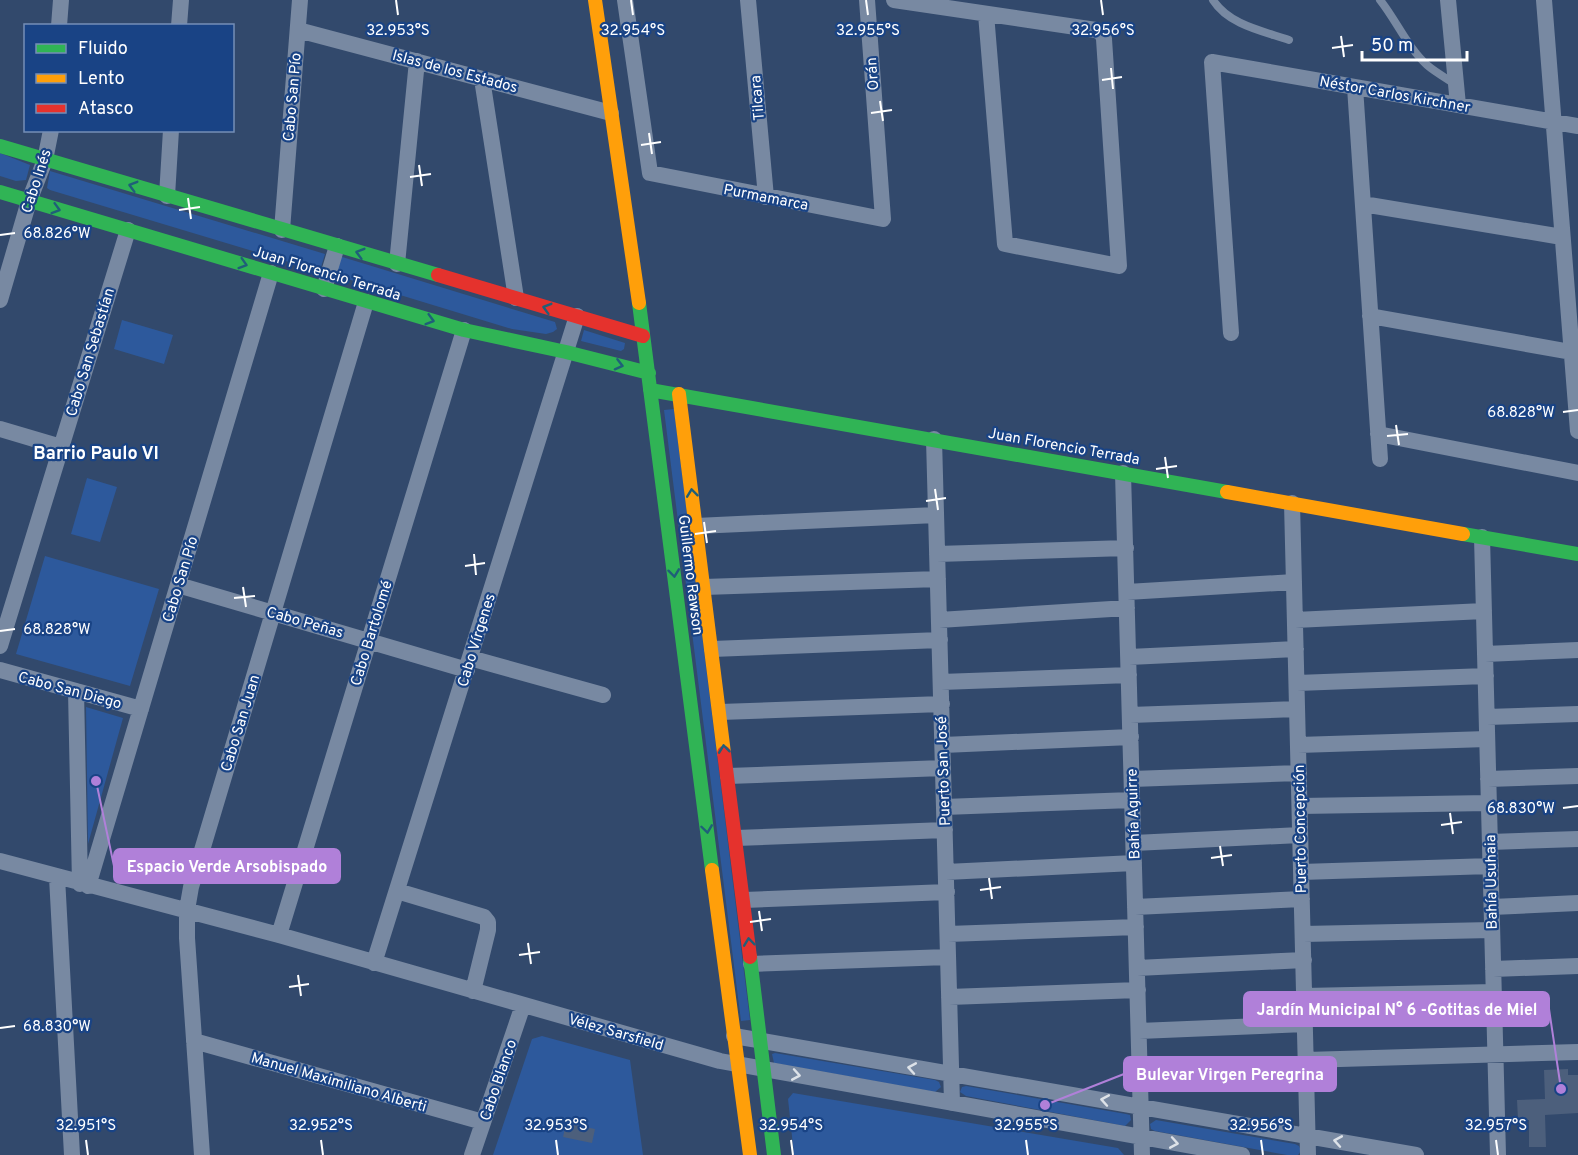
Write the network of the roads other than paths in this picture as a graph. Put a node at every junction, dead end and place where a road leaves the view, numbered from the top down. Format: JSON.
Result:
{"nodes":[{"id":1,"x":61,"y":0,"type":"edge"},
{"id":2,"x":181,"y":0,"type":"edge"},
{"id":3,"x":300,"y":0,"type":"edge"},
{"id":4,"x":596,"y":0,"type":"edge"},
{"id":5,"x":625,"y":0,"type":"edge"},
{"id":6,"x":748,"y":0,"type":"edge"},
{"id":7,"x":867,"y":0,"type":"edge"},
{"id":8,"x":894,"y":0,"type":"edge"},
{"id":9,"x":1214,"y":0,"type":"edge"},
{"id":10,"x":1380,"y":0,"type":"edge"},
{"id":11,"x":1448,"y":0,"type":"edge"},
{"id":12,"x":1544,"y":0,"type":"edge"},
{"id":13,"x":918,"y":2,"type":"edge"},
{"id":14,"x":986,"y":14,"type":"junction"},
{"id":15,"x":59,"y":24,"type":"edge"},
{"id":16,"x":179,"y":24,"type":"edge"},
{"id":17,"x":298,"y":30,"type":"junction"},
{"id":18,"x":1289,"y":39,"type":"dead end"},
{"id":19,"x":417,"y":61,"type":"junction"},
{"id":20,"x":482,"y":79,"type":"junction"},
{"id":21,"x":1455,"y":84,"type":"junction"},
{"id":22,"x":1355,"y":87,"type":"junction"},
{"id":23,"x":1458,"y":105,"type":"junction"},
{"id":24,"x":611,"y":113,"type":"junction"},
{"id":25,"x":1554,"y":122,"type":"junction"},
{"id":26,"x":1578,"y":126,"type":"edge"},
{"id":27,"x":51,"y":132,"type":"edge"},
{"id":28,"x":171,"y":132,"type":"edge"},
{"id":29,"x":0,"y":146,"type":"edge"},
{"id":30,"x":45,"y":160,"type":"junction"},
{"id":31,"x":0,"y":192,"type":"edge"},
{"id":32,"x":167,"y":196,"type":"junction"},
{"id":33,"x":766,"y":197,"type":"junction"},
{"id":34,"x":29,"y":201,"type":"junction"},
{"id":35,"x":1363,"y":204,"type":"junction"},
{"id":36,"x":883,"y":219,"type":"joint"},
{"id":37,"x":128,"y":230,"type":"junction"},
{"id":38,"x":282,"y":230,"type":"junction"},
{"id":39,"x":1562,"y":237,"type":"junction"},
{"id":40,"x":337,"y":246,"type":"junction"},
{"id":41,"x":397,"y":264,"type":"junction"},
{"id":42,"x":271,"y":273,"type":"junction"},
{"id":43,"x":324,"y":289,"type":"junction"},
{"id":44,"x":516,"y":298,"type":"junction"},
{"id":45,"x":0,"y":300,"type":"edge"},
{"id":46,"x":366,"y":302,"type":"junction"},
{"id":47,"x":577,"y":316,"type":"junction"},
{"id":48,"x":1370,"y":316,"type":"junction"},
{"id":49,"x":464,"y":330,"type":"junction"},
{"id":50,"x":1231,"y":333,"type":"dead end"},
{"id":51,"x":643,"y":336,"type":"junction"},
{"id":52,"x":566,"y":352,"type":"junction"},
{"id":53,"x":1571,"y":352,"type":"junction"},
{"id":54,"x":649,"y":373,"type":"junction"},
{"id":55,"x":651,"y":390,"type":"junction"},
{"id":56,"x":679,"y":394,"type":"junction"},
{"id":57,"x":0,"y":429,"type":"edge"},
{"id":58,"x":1578,"y":431,"type":"edge"},
{"id":59,"x":1378,"y":434,"type":"junction"},
{"id":60,"x":934,"y":439,"type":"junction"},
{"id":61,"x":61,"y":447,"type":"junction"},
{"id":62,"x":1380,"y":459,"type":"dead end"},
{"id":63,"x":1123,"y":473,"type":"junction"},
{"id":64,"x":1578,"y":473,"type":"edge"},
{"id":65,"x":1292,"y":503,"type":"junction"},
{"id":66,"x":936,"y":515,"type":"junction"},
{"id":67,"x":696,"y":526,"type":"junction"},
{"id":68,"x":1482,"y":537,"type":"junction"},
{"id":69,"x":1126,"y":548,"type":"junction"},
{"id":70,"x":1578,"y":554,"type":"edge"},
{"id":71,"x":937,"y":555,"type":"junction"},
{"id":72,"x":938,"y":579,"type":"junction"},
{"id":73,"x":1294,"y":582,"type":"junction"},
{"id":74,"x":178,"y":585,"type":"junction"},
{"id":75,"x":704,"y":587,"type":"junction"},
{"id":76,"x":1127,"y":600,"type":"junction"},
{"id":77,"x":1484,"y":611,"type":"junction"},
{"id":78,"x":273,"y":613,"type":"junction"},
{"id":79,"x":939,"y":620,"type":"junction"},
{"id":80,"x":1295,"y":620,"type":"junction"},
{"id":81,"x":940,"y":640,"type":"junction"},
{"id":82,"x":369,"y":641,"type":"junction"},
{"id":83,"x":0,"y":646,"type":"edge"},
{"id":84,"x":712,"y":649,"type":"junction"},
{"id":85,"x":1296,"y":649,"type":"junction"},
{"id":86,"x":1578,"y":650,"type":"edge"},
{"id":87,"x":1485,"y":654,"type":"junction"},
{"id":88,"x":1129,"y":657,"type":"junction"},
{"id":89,"x":468,"y":664,"type":"junction"},
{"id":90,"x":0,"y":670,"type":"edge"},
{"id":91,"x":1129,"y":675,"type":"junction"},
{"id":92,"x":1486,"y":676,"type":"junction"},
{"id":93,"x":941,"y":682,"type":"junction"},
{"id":94,"x":1297,"y":683,"type":"junction"},
{"id":95,"x":76,"y":691,"type":"junction"},
{"id":96,"x":603,"y":695,"type":"dead end"},
{"id":97,"x":942,"y":704,"type":"junction"},
{"id":98,"x":141,"y":709,"type":"junction"},
{"id":99,"x":1297,"y":710,"type":"junction"},
{"id":100,"x":720,"y":712,"type":"junction"},
{"id":101,"x":1578,"y":714,"type":"edge"},
{"id":102,"x":1130,"y":715,"type":"junction"},
{"id":103,"x":1487,"y":717,"type":"junction"},
{"id":104,"x":1131,"y":737,"type":"junction"},
{"id":105,"x":1487,"y":739,"type":"junction"},
{"id":106,"x":942,"y":745,"type":"junction"},
{"id":107,"x":1298,"y":745,"type":"junction"},
{"id":108,"x":943,"y":768,"type":"junction"},
{"id":109,"x":1299,"y":773,"type":"junction"},
{"id":110,"x":728,"y":776,"type":"junction"},
{"id":111,"x":1578,"y":776,"type":"edge"},
{"id":112,"x":1132,"y":779,"type":"junction"},
{"id":113,"x":1488,"y":779,"type":"junction"},
{"id":114,"x":1132,"y":800,"type":"junction"},
{"id":115,"x":1489,"y":803,"type":"junction"},
{"id":116,"x":1300,"y":806,"type":"junction"},
{"id":117,"x":944,"y":807,"type":"junction"},
{"id":118,"x":945,"y":830,"type":"junction"},
{"id":119,"x":1300,"y":836,"type":"junction"},
{"id":120,"x":736,"y":838,"type":"junction"},
{"id":121,"x":1578,"y":839,"type":"edge"},
{"id":122,"x":1490,"y":842,"type":"junction"},
{"id":123,"x":1134,"y":843,"type":"junction"},
{"id":124,"x":0,"y":861,"type":"edge"},
{"id":125,"x":1134,"y":863,"type":"junction"},
{"id":126,"x":1491,"y":866,"type":"junction"},
{"id":127,"x":946,"y":872,"type":"junction"},
{"id":128,"x":1301,"y":872,"type":"junction"},
{"id":129,"x":57,"y":877,"type":"junction"},
{"id":130,"x":84,"y":885,"type":"junction"},
{"id":131,"x":397,"y":891,"type":"junction"},
{"id":132,"x":947,"y":892,"type":"junction"},
{"id":133,"x":1302,"y":899,"type":"junction"},
{"id":134,"x":744,"y":900,"type":"junction"},
{"id":135,"x":1578,"y":903,"type":"edge"},
{"id":136,"x":1492,"y":906,"type":"junction"},
{"id":137,"x":1135,"y":907,"type":"junction"},
{"id":138,"x":187,"y":910,"type":"junction"},
{"id":139,"x":1136,"y":927,"type":"junction"},
{"id":140,"x":1492,"y":930,"type":"junction"},
{"id":141,"x":948,"y":934,"type":"junction"},
{"id":142,"x":1303,"y":934,"type":"junction"},
{"id":143,"x":279,"y":935,"type":"junction"},
{"id":144,"x":948,"y":957,"type":"junction"},
{"id":145,"x":1304,"y":960,"type":"junction"},
{"id":146,"x":374,"y":963,"type":"junction"},
{"id":147,"x":751,"y":964,"type":"junction"},
{"id":148,"x":1578,"y":966,"type":"edge"},
{"id":149,"x":1137,"y":968,"type":"junction"},
{"id":150,"x":1493,"y":969,"type":"junction"},
{"id":151,"x":1138,"y":990,"type":"junction"},
{"id":152,"x":472,"y":991,"type":"junction"},
{"id":153,"x":1494,"y":992,"type":"junction"},
{"id":154,"x":1304,"y":996,"type":"junction"},
{"id":155,"x":949,"y":997,"type":"junction"},
{"id":156,"x":523,"y":1005,"type":"junction"},
{"id":157,"x":1305,"y":1024,"type":"junction"},
{"id":158,"x":1139,"y":1031,"type":"junction"},
{"id":159,"x":735,"y":1036,"type":"junction"},
{"id":160,"x":194,"y":1041,"type":"junction"},
{"id":161,"x":761,"y":1042,"type":"junction"},
{"id":162,"x":1578,"y":1052,"type":"edge"},
{"id":163,"x":1496,"y":1055,"type":"junction"},
{"id":164,"x":1306,"y":1060,"type":"junction"},
{"id":165,"x":738,"y":1065,"type":"junction"},
{"id":166,"x":764,"y":1070,"type":"junction"},
{"id":167,"x":951,"y":1074,"type":"junction"},
{"id":168,"x":952,"y":1103,"type":"junction"},
{"id":169,"x":1141,"y":1106,"type":"junction"},
{"id":170,"x":483,"y":1122,"type":"junction"},
{"id":171,"x":1308,"y":1136,"type":"junction"},
{"id":172,"x":1142,"y":1137,"type":"junction"},
{"id":173,"x":72,"y":1155,"type":"edge"},
{"id":174,"x":202,"y":1155,"type":"edge"},
{"id":175,"x":472,"y":1155,"type":"edge"},
{"id":176,"x":750,"y":1155,"type":"edge"},
{"id":177,"x":774,"y":1155,"type":"edge"},
{"id":178,"x":1142,"y":1155,"type":"edge"},
{"id":179,"x":1242,"y":1155,"type":"edge"},
{"id":180,"x":1308,"y":1155,"type":"edge"},
{"id":181,"x":1416,"y":1155,"type":"edge"},
{"id":182,"x":1498,"y":1155,"type":"edge"}],
"edges":[{"from":1,"to":15,"type":"street"},
{"from":2,"to":16,"type":"street"},
{"from":3,"to":17,"type":"street","name":"Cabo San Pío"},
{"from":4,"to":24,"type":"street","name":"Guillermo Rawson"},
{"from":5,"to":33,"type":"street","name":"Purmamarca"},
{"from":6,"to":33,"type":"street","name":"Tilcara"},
{"from":7,"to":36,"type":"street","name":"Orán"},
{"from":8,"to":13,"type":"street"},
{"from":9,"to":18,"type":"lane"},
{"from":10,"to":21,"type":"lane"},
{"from":11,"to":21,"type":"street"},
{"from":12,"to":25,"type":"street"},
{"from":13,"to":14,"type":"street"},
{"from":14,"to":14,"type":"street"},
{"from":17,"to":19,"type":"street","name":"Islas de los Estados"},
{"from":17,"to":38,"type":"street","name":"Cabo San Pío"},
{"from":19,"to":20,"type":"street","name":"Islas de los Estados"},
{"from":19,"to":41,"type":"street"},
{"from":20,"to":24,"type":"street","name":"Islas de los Estados"},
{"from":20,"to":44,"type":"street"},
{"from":21,"to":23,"type":"street"},
{"from":22,"to":23,"type":"street","name":"Néstor Carlos Kirchner"},
{"from":22,"to":35,"type":"street"},
{"from":22,"to":50,"type":"street","name":"Néstor Carlos Kirchner"},
{"from":23,"to":25,"type":"street","name":"Néstor Carlos Kirchner"},
{"from":24,"to":51,"type":"street","name":"Guillermo Rawson"},
{"from":25,"to":26,"type":"street","name":"Néstor Carlos Kirchner"},
{"from":25,"to":39,"type":"street"},
{"from":27,"to":30,"type":"street","name":"Cabo Inés"},
{"from":28,"to":32,"type":"street"},
{"from":29,"to":30,"type":"street","name":"Juan Florencio Terrada"},
{"from":32,"to":30,"type":"street","name":"Juan Florencio Terrada","one_way":true},
{"from":30,"to":34,"type":"street","name":"Cabo Inés"},
{"from":31,"to":34,"type":"street","name":"Juan Florencio Terrada"},
{"from":32,"to":38,"type":"street","name":"Juan Florencio Terrada"},
{"from":33,"to":36,"type":"street","name":"Purmamarca"},
{"from":34,"to":37,"type":"street","name":"Juan Florencio Terrada","one_way":true},
{"from":34,"to":45,"type":"street","name":"Cabo Inés"},
{"from":35,"to":39,"type":"street"},
{"from":35,"to":48,"type":"street"},
{"from":37,"to":42,"type":"street","name":"Juan Florencio Terrada","one_way":true},
{"from":37,"to":61,"type":"street","name":"Cabo San Sebastían"},
{"from":38,"to":40,"type":"street","name":"Juan Florencio Terrada"},
{"from":39,"to":53,"type":"street"},
{"from":41,"to":40,"type":"street","name":"Juan Florencio Terrada","one_way":true},
{"from":40,"to":43,"type":"street"},
{"from":41,"to":44,"type":"street","name":"Juan Florencio Terrada"},
{"from":42,"to":43,"type":"street","name":"Juan Florencio Terrada"},
{"from":42,"to":74,"type":"street","name":"Cabo San Pío"},
{"from":43,"to":46,"type":"street","name":"Juan Florencio Terrada"},
{"from":47,"to":44,"type":"street","name":"Juan Florencio Terrada","one_way":true},
{"from":46,"to":49,"type":"street","name":"Juan Florencio Terrada","one_way":true},
{"from":46,"to":78,"type":"street","name":"Cabo San Juan"},
{"from":47,"to":51,"type":"street","name":"Juan Florencio Terrada"},
{"from":47,"to":52,"type":"street","name":"Cabo Vírgenes"},
{"from":48,"to":53,"type":"street"},
{"from":48,"to":59,"type":"street"},
{"from":49,"to":52,"type":"street","name":"Juan Florencio Terrada"},
{"from":49,"to":82,"type":"street","name":"Cabo Bartolomé"},
{"from":51,"to":54,"type":"street","name":"Guillermo Rawson"},
{"from":52,"to":54,"type":"street","name":"Juan Florencio Terrada","one_way":true},
{"from":52,"to":89,"type":"street","name":"Cabo Vírgenes"},
{"from":53,"to":58,"type":"street"},
{"from":54,"to":55,"type":"street","name":"Guillermo Rawson"},
{"from":55,"to":56,"type":"street","name":"Juan Florencio Terrada"},
{"from":55,"to":159,"type":"street","name":"Guillermo Rawson","one_way":true},
{"from":56,"to":60,"type":"street","name":"Juan Florencio Terrada"},
{"from":67,"to":56,"type":"street","name":"Guillermo Rawson","one_way":true},
{"from":57,"to":61,"type":"street"},
{"from":59,"to":62,"type":"street"},
{"from":59,"to":64,"type":"street"},
{"from":60,"to":63,"type":"street","name":"Juan Florencio Terrada"},
{"from":60,"to":66,"type":"street","name":"Puerto San José"},
{"from":61,"to":83,"type":"street","name":"Cabo San Sebastían"},
{"from":63,"to":65,"type":"street","name":"Juan Florencio Terrada"},
{"from":63,"to":69,"type":"street","name":"Bahía Aguirre"},
{"from":65,"to":68,"type":"street","name":"Juan Florencio Terrada"},
{"from":65,"to":73,"type":"street","name":"Puerto Concepción"},
{"from":66,"to":67,"type":"street"},
{"from":66,"to":71,"type":"street","name":"Puerto San José"},
{"from":67,"to":75,"type":"street","name":"Guillermo Rawson"},
{"from":68,"to":70,"type":"street","name":"Juan Florencio Terrada"},
{"from":68,"to":77,"type":"street","name":"Bahía Usuhaia"},
{"from":69,"to":71,"type":"street"},
{"from":69,"to":76,"type":"street","name":"Bahía Aguirre"},
{"from":71,"to":72,"type":"street","name":"Puerto San José"},
{"from":72,"to":75,"type":"street"},
{"from":72,"to":79,"type":"street","name":"Puerto San José"},
{"from":73,"to":76,"type":"street"},
{"from":73,"to":80,"type":"street","name":"Puerto Concepción"},
{"from":74,"to":78,"type":"street","name":"Cabo Peñas"},
{"from":74,"to":98,"type":"street","name":"Cabo San Pío"},
{"from":75,"to":84,"type":"street","name":"Guillermo Rawson"},
{"from":76,"to":79,"type":"street"},
{"from":76,"to":88,"type":"street","name":"Bahía Aguirre"},
{"from":77,"to":80,"type":"street"},
{"from":77,"to":87,"type":"street","name":"Bahía Usuhaia"},
{"from":78,"to":82,"type":"street","name":"Cabo Peñas"},
{"from":78,"to":138,"type":"street","name":"Cabo San Juan"},
{"from":79,"to":81,"type":"street","name":"Puerto San José"},
{"from":80,"to":85,"type":"street","name":"Puerto Concepción"},
{"from":81,"to":84,"type":"street"},
{"from":81,"to":93,"type":"street","name":"Puerto San José"},
{"from":82,"to":89,"type":"street","name":"Cabo Peñas"},
{"from":82,"to":143,"type":"street","name":"Cabo Bartolomé"},
{"from":84,"to":100,"type":"street","name":"Guillermo Rawson"},
{"from":85,"to":88,"type":"street"},
{"from":85,"to":94,"type":"street","name":"Puerto Concepción"},
{"from":86,"to":87,"type":"street"},
{"from":87,"to":92,"type":"street","name":"Bahía Usuhaia"},
{"from":88,"to":91,"type":"street","name":"Bahía Aguirre"},
{"from":89,"to":96,"type":"street","name":"Cabo Peñas"},
{"from":89,"to":131,"type":"street","name":"Cabo Vírgenes"},
{"from":90,"to":95,"type":"street","name":"Cabo San Diego"},
{"from":91,"to":93,"type":"street"},
{"from":91,"to":102,"type":"street","name":"Bahía Aguirre"},
{"from":92,"to":94,"type":"street"},
{"from":92,"to":103,"type":"street","name":"Bahía Usuhaia"},
{"from":93,"to":97,"type":"street","name":"Puerto San José"},
{"from":94,"to":99,"type":"street","name":"Puerto Concepción"},
{"from":95,"to":98,"type":"street","name":"Cabo San Diego"},
{"from":95,"to":130,"type":"street"},
{"from":97,"to":100,"type":"street"},
{"from":97,"to":106,"type":"street","name":"Puerto San José"},
{"from":98,"to":130,"type":"street","name":"Cabo San Pío"},
{"from":99,"to":102,"type":"street"},
{"from":99,"to":107,"type":"street","name":"Puerto Concepción"},
{"from":110,"to":100,"type":"street","name":"Guillermo Rawson","one_way":true},
{"from":101,"to":103,"type":"street"},
{"from":102,"to":104,"type":"street","name":"Bahía Aguirre"},
{"from":103,"to":105,"type":"street","name":"Bahía Usuhaia"},
{"from":104,"to":106,"type":"street"},
{"from":104,"to":112,"type":"street","name":"Bahía Aguirre"},
{"from":105,"to":107,"type":"street"},
{"from":105,"to":113,"type":"street","name":"Bahía Usuhaia"},
{"from":106,"to":108,"type":"street","name":"Puerto San José"},
{"from":107,"to":109,"type":"street","name":"Puerto Concepción"},
{"from":108,"to":110,"type":"street"},
{"from":108,"to":117,"type":"street","name":"Puerto San José"},
{"from":109,"to":112,"type":"street"},
{"from":109,"to":116,"type":"street","name":"Puerto Concepción"},
{"from":110,"to":120,"type":"street","name":"Guillermo Rawson"},
{"from":111,"to":113,"type":"street"},
{"from":112,"to":114,"type":"street","name":"Bahía Aguirre"},
{"from":113,"to":115,"type":"street","name":"Bahía Usuhaia"},
{"from":114,"to":117,"type":"street"},
{"from":114,"to":123,"type":"street","name":"Bahía Aguirre"},
{"from":115,"to":116,"type":"street"},
{"from":115,"to":122,"type":"street","name":"Bahía Usuhaia"},
{"from":116,"to":119,"type":"street","name":"Puerto Concepción"},
{"from":117,"to":118,"type":"street","name":"Puerto San José"},
{"from":118,"to":120,"type":"street"},
{"from":118,"to":127,"type":"street","name":"Puerto San José"},
{"from":119,"to":123,"type":"street"},
{"from":119,"to":128,"type":"street","name":"Puerto Concepción"},
{"from":120,"to":134,"type":"street","name":"Guillermo Rawson"},
{"from":121,"to":122,"type":"street"},
{"from":122,"to":126,"type":"street","name":"Bahía Usuhaia"},
{"from":123,"to":125,"type":"street","name":"Bahía Aguirre"},
{"from":124,"to":129,"type":"street","name":"Vélez Sarsfield"},
{"from":125,"to":127,"type":"street"},
{"from":125,"to":137,"type":"street","name":"Bahía Aguirre"},
{"from":126,"to":128,"type":"street"},
{"from":126,"to":136,"type":"street","name":"Bahía Usuhaia"},
{"from":127,"to":132,"type":"street","name":"Puerto San José"},
{"from":128,"to":133,"type":"street","name":"Puerto Concepción"},
{"from":129,"to":130,"type":"street","name":"Vélez Sarsfield"},
{"from":129,"to":173,"type":"street"},
{"from":130,"to":138,"type":"street","name":"Vélez Sarsfield"},
{"from":131,"to":146,"type":"street","name":"Cabo Vírgenes"},
{"from":131,"to":152,"type":"street"},
{"from":132,"to":134,"type":"street"},
{"from":132,"to":141,"type":"street","name":"Puerto San José"},
{"from":133,"to":137,"type":"street"},
{"from":133,"to":142,"type":"street","name":"Puerto Concepción"},
{"from":147,"to":134,"type":"street","name":"Guillermo Rawson","one_way":true},
{"from":135,"to":136,"type":"street"},
{"from":136,"to":140,"type":"street","name":"Bahía Usuhaia"},
{"from":137,"to":139,"type":"street","name":"Bahía Aguirre"},
{"from":138,"to":143,"type":"street","name":"Vélez Sarsfield"},
{"from":138,"to":160,"type":"street","name":"Cabo San Juan"},
{"from":139,"to":141,"type":"street"},
{"from":139,"to":149,"type":"street","name":"Bahía Aguirre"},
{"from":140,"to":142,"type":"street"},
{"from":140,"to":150,"type":"street","name":"Bahía Usuhaia"},
{"from":141,"to":144,"type":"street","name":"Puerto San José"},
{"from":142,"to":145,"type":"street","name":"Puerto Concepción"},
{"from":143,"to":146,"type":"street","name":"Vélez Sarsfield"},
{"from":144,"to":147,"type":"street"},
{"from":144,"to":155,"type":"street","name":"Puerto San José"},
{"from":145,"to":149,"type":"street"},
{"from":145,"to":154,"type":"street","name":"Puerto Concepción"},
{"from":146,"to":152,"type":"street","name":"Vélez Sarsfield"},
{"from":147,"to":161,"type":"street","name":"Guillermo Rawson"},
{"from":148,"to":150,"type":"street"},
{"from":149,"to":151,"type":"street","name":"Bahía Aguirre"},
{"from":150,"to":153,"type":"street","name":"Bahía Usuhaia"},
{"from":151,"to":155,"type":"street"},
{"from":151,"to":158,"type":"street","name":"Bahía Aguirre"},
{"from":152,"to":156,"type":"street","name":"Vélez Sarsfield"},
{"from":153,"to":154,"type":"street"},
{"from":153,"to":163,"type":"street","name":"Bahía Usuhaia"},
{"from":154,"to":157,"type":"street","name":"Puerto Concepción"},
{"from":155,"to":167,"type":"street","name":"Puerto San José"},
{"from":156,"to":165,"type":"street","name":"Vélez Sarsfield"},
{"from":156,"to":170,"type":"street","name":"Cabo Blanco"},
{"from":157,"to":158,"type":"street"},
{"from":157,"to":164,"type":"street","name":"Puerto Concepción"},
{"from":158,"to":169,"type":"street","name":"Bahía Aguirre"},
{"from":159,"to":161,"type":"street"},
{"from":159,"to":165,"type":"street","name":"Guillermo Rawson"},
{"from":160,"to":170,"type":"street","name":"Manuel Maximiliano Alberti"},
{"from":160,"to":174,"type":"street","name":"Cabo San Juan"},
{"from":161,"to":166,"type":"street","name":"Guillermo Rawson"},
{"from":167,"to":161,"type":"street","one_way":true},
{"from":162,"to":163,"type":"street"},
{"from":163,"to":164,"type":"street"},
{"from":163,"to":182,"type":"street","name":"Bahía Usuhaia"},
{"from":164,"to":171,"type":"street","name":"Puerto Concepción"},
{"from":165,"to":166,"type":"street","name":"Vélez Sarsfield"},
{"from":165,"to":176,"type":"street","name":"Guillermo Rawson"},
{"from":166,"to":168,"type":"street","name":"Vélez Sarsfield","one_way":true},
{"from":166,"to":177,"type":"street","name":"Guillermo Rawson"},
{"from":167,"to":168,"type":"street","name":"Puerto San José"},
{"from":169,"to":167,"type":"street","one_way":true},
{"from":168,"to":172,"type":"street","name":"Vélez Sarsfield"},
{"from":169,"to":171,"type":"street"},
{"from":169,"to":172,"type":"street","name":"Bahía Aguirre"},
{"from":170,"to":175,"type":"street","name":"Cabo Blanco"},
{"from":171,"to":180,"type":"street","name":"Puerto Concepción"},
{"from":181,"to":171,"type":"street","one_way":true},
{"from":172,"to":178,"type":"street","name":"Bahía Aguirre"},
{"from":172,"to":179,"type":"street","name":"Vélez Sarsfield","one_way":true}]}
